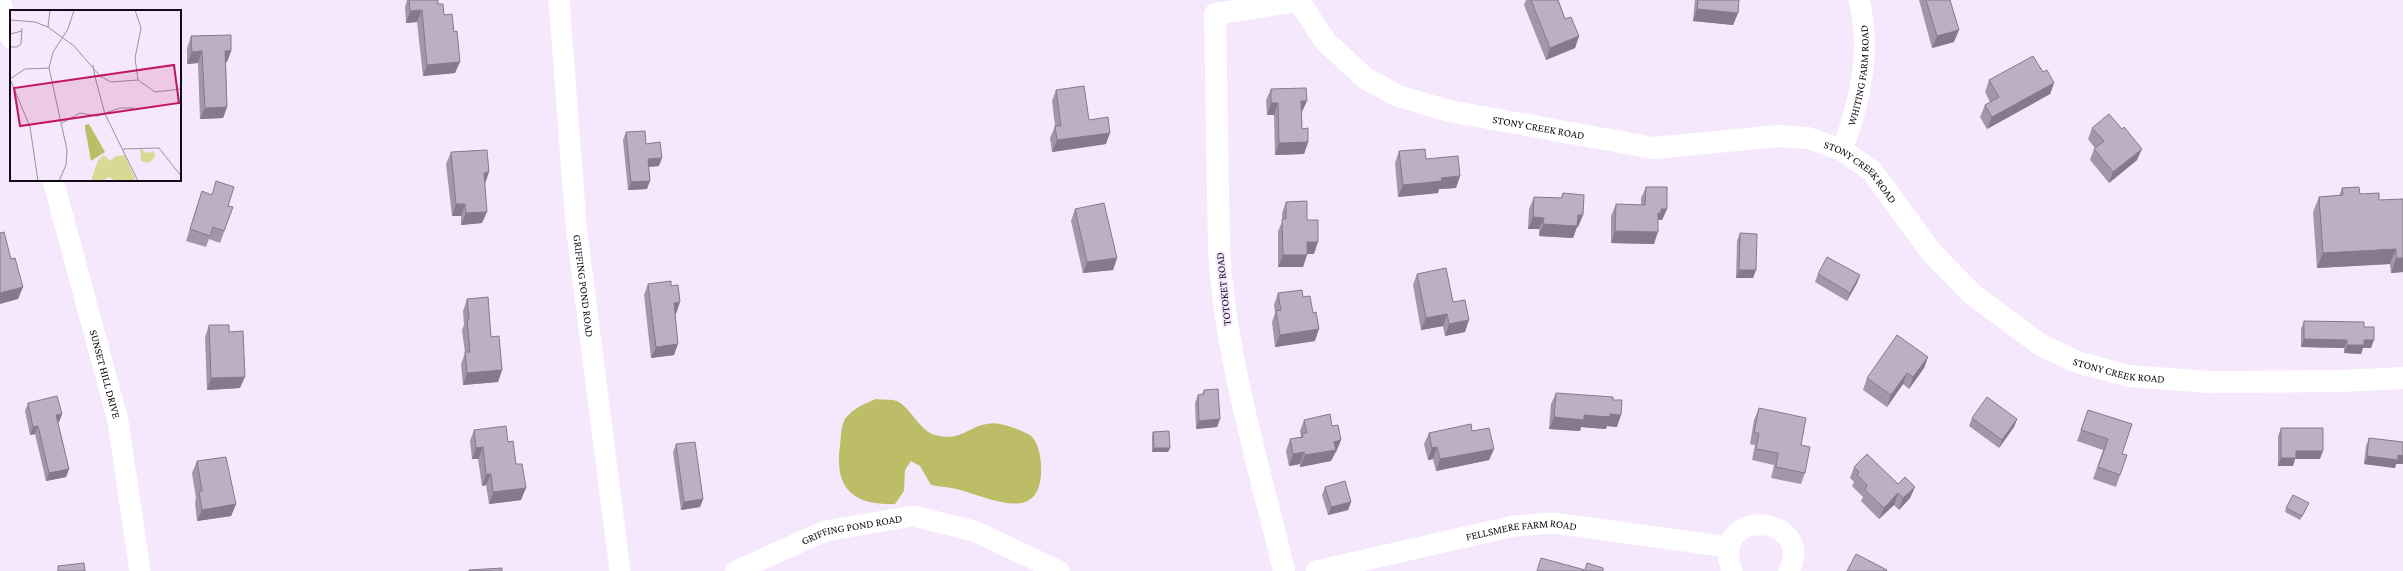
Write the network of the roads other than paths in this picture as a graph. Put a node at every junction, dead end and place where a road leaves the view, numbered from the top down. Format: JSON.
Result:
{"nodes":[{"id":1,"x":559,"y":0,"type":"edge"},
{"id":2,"x":1298,"y":0,"type":"edge"},
{"id":3,"x":1859,"y":0,"type":"edge"},
{"id":4,"x":0,"y":1,"type":"edge"},
{"id":5,"x":1214,"y":7,"type":"edge"},
{"id":6,"x":10,"y":35,"type":"edge"},
{"id":7,"x":1842,"y":150,"type":"junction"},
{"id":8,"x":53,"y":181,"type":"edge"},
{"id":9,"x":2403,"y":378,"type":"edge"},
{"id":10,"x":1729,"y":548,"type":"junction"},
{"id":11,"x":140,"y":571,"type":"edge"},
{"id":12,"x":620,"y":571,"type":"edge"},
{"id":13,"x":736,"y":571,"type":"edge"},
{"id":14,"x":1059,"y":571,"type":"edge"},
{"id":15,"x":1284,"y":571,"type":"edge"},
{"id":16,"x":1316,"y":571,"type":"edge"},
{"id":17,"x":1732,"y":571,"type":"edge"},
{"id":18,"x":1790,"y":571,"type":"edge"}],
"edges":[{"from":1,"to":12,"type":"street","name":"GRIFFING POND ROAD"},
{"from":2,"to":5,"type":"main road","name":"STONY CREEK ROAD"},
{"from":2,"to":7,"type":"main road","name":"STONY CREEK ROAD"},
{"from":3,"to":7,"type":"street","name":"WHITING FARM ROAD"},
{"from":4,"to":6,"type":"street"},
{"from":5,"to":15,"type":"main road","name":"TOTOKET ROAD"},
{"from":7,"to":9,"type":"main road","name":"STONY CREEK ROAD"},
{"from":8,"to":11,"type":"street","name":"SUNSET HILL DRIVE"},
{"from":10,"to":16,"type":"street","name":"FELLSMERE FARM ROAD"},
{"from":10,"to":17,"type":"street"},
{"from":10,"to":18,"type":"street"},
{"from":13,"to":14,"type":"street","name":"GRIFFING POND ROAD"}]}
